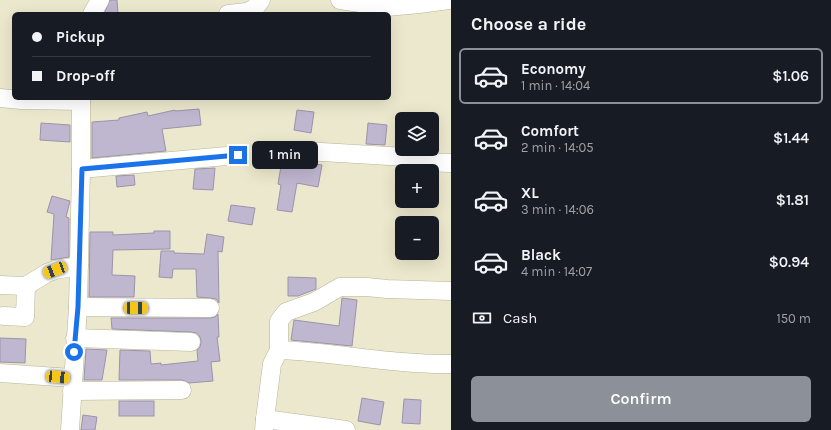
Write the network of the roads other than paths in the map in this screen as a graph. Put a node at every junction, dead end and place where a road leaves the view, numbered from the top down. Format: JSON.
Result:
{"nodes":[{"id":1,"x":100,"y":0,"type":"edge"},
{"id":2,"x":260,"y":0,"type":"edge"},
{"id":3,"x":340,"y":0,"type":"edge"},
{"id":4,"x":449,"y":0,"type":"edge"},
{"id":5,"x":93,"y":12,"type":"edge"},
{"id":6,"x":240,"y":12,"type":"edge"},
{"id":7,"x":0,"y":98,"type":"edge"},
{"id":8,"x":12,"y":99,"type":"edge"},
{"id":9,"x":81,"y":100,"type":"edge"},
{"id":10,"x":305,"y":151,"type":"dead end"},
{"id":11,"x":238,"y":155,"type":"dead end"},
{"id":12,"x":451,"y":163,"type":"edge"},
{"id":13,"x":82,"y":169,"type":"junction"},
{"id":14,"x":79,"y":266,"type":"junction"},
{"id":15,"x":0,"y":285,"type":"edge"},
{"id":16,"x":26,"y":286,"type":"junction"},
{"id":17,"x":451,"y":291,"type":"edge"},
{"id":18,"x":78,"y":307,"type":"junction"},
{"id":19,"x":210,"y":308,"type":"dead end"},
{"id":20,"x":3,"y":316,"type":"dead end"},
{"id":21,"x":76,"y":338,"type":"junction"},
{"id":22,"x":191,"y":342,"type":"dead end"},
{"id":23,"x":279,"y":350,"type":"junction"},
{"id":24,"x":451,"y":364,"type":"edge"},
{"id":25,"x":0,"y":373,"type":"edge"},
{"id":26,"x":72,"y":385,"type":"junction"},
{"id":27,"x":182,"y":390,"type":"dead end"},
{"id":28,"x":264,"y":424,"type":"edge"},
{"id":29,"x":70,"y":430,"type":"edge"},
{"id":30,"x":346,"y":430,"type":"edge"}],
"edges":[{"from":1,"to":5,"type":"street"},
{"from":2,"to":6,"type":"street"},
{"from":3,"to":4,"type":"street"},
{"from":7,"to":8,"type":"street"},
{"from":9,"to":13,"type":"street"},
{"from":10,"to":12,"type":"street"},
{"from":11,"to":13,"type":"street"},
{"from":13,"to":14,"type":"street"},
{"from":14,"to":16,"type":"street"},
{"from":14,"to":18,"type":"street"},
{"from":15,"to":16,"type":"street"},
{"from":16,"to":20,"type":"street"},
{"from":17,"to":23,"type":"street"},
{"from":18,"to":19,"type":"street"},
{"from":18,"to":21,"type":"street"},
{"from":21,"to":22,"type":"street"},
{"from":21,"to":26,"type":"street"},
{"from":23,"to":24,"type":"street"},
{"from":23,"to":28,"type":"street"},
{"from":25,"to":26,"type":"street"},
{"from":26,"to":27,"type":"street"},
{"from":26,"to":29,"type":"street"},
{"from":28,"to":30,"type":"street"}]}
